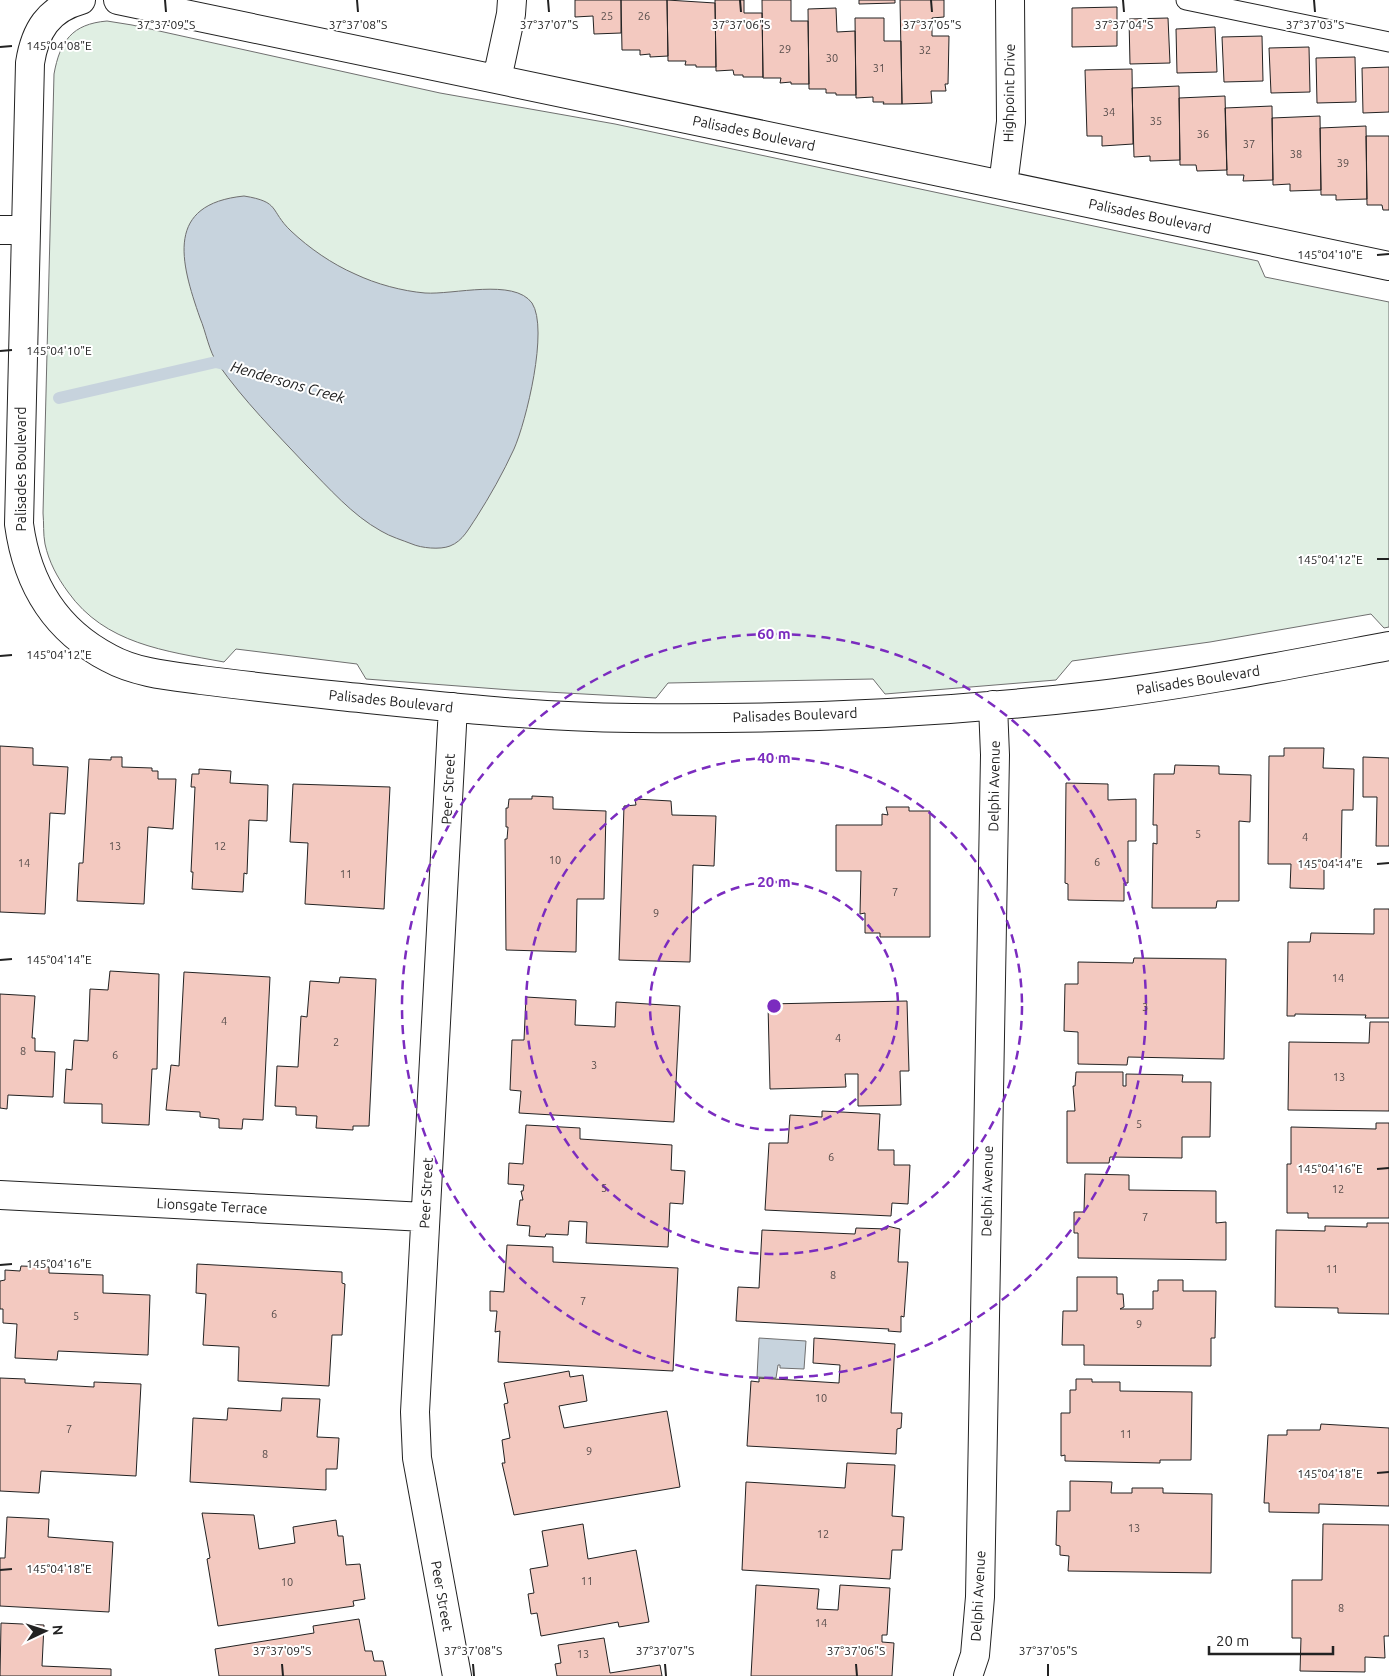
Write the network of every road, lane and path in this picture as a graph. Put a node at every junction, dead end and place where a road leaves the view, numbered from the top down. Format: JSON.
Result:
{"nodes":[{"id":1,"x":80,"y":0,"type":"edge"},
{"id":2,"x":118,"y":0,"type":"edge"},
{"id":3,"x":512,"y":0,"type":"edge"},
{"id":4,"x":1010,"y":0,"type":"edge"},
{"id":5,"x":1186,"y":0,"type":"edge"},
{"id":6,"x":46,"y":8,"type":"edge"},
{"id":7,"x":1389,"y":42,"type":"edge"},
{"id":8,"x":498,"y":79,"type":"junction"},
{"id":9,"x":1003,"y":185,"type":"junction"},
{"id":10,"x":13,"y":230,"type":"edge"},
{"id":11,"x":1389,"y":266,"type":"edge"},
{"id":12,"x":1389,"y":646,"type":"edge"},
{"id":13,"x":993,"y":705,"type":"junction"},
{"id":14,"x":453,"y":707,"type":"junction"},
{"id":15,"x":0,"y":1195,"type":"edge"},
{"id":16,"x":425,"y":1217,"type":"junction"},
{"id":17,"x":457,"y":1676,"type":"edge"},
{"id":18,"x":968,"y":1676,"type":"edge"}],
"edges":[{"from":1,"to":6,"type":"street","name":"Palisades Boulevard"},
{"from":2,"to":8,"type":"street","name":"Palisades Boulevard"},
{"from":3,"to":8,"type":"street"},
{"from":4,"to":9,"type":"street","name":"Highpoint Drive"},
{"from":5,"to":7,"type":"lane"},
{"from":6,"to":10,"type":"street","name":"Palisades Boulevard"},
{"from":8,"to":9,"type":"street","name":"Palisades Boulevard"},
{"from":9,"to":11,"type":"street","name":"Palisades Boulevard"},
{"from":10,"to":14,"type":"street","name":"Palisades Boulevard"},
{"from":12,"to":13,"type":"street","name":"Palisades Boulevard"},
{"from":13,"to":14,"type":"street","name":"Palisades Boulevard"},
{"from":13,"to":18,"type":"street","name":"Delphi Avenue"},
{"from":14,"to":16,"type":"street","name":"Peer Street"},
{"from":15,"to":16,"type":"street","name":"Lionsgate Terrace"},
{"from":16,"to":17,"type":"street","name":"Peer Street"}]}
